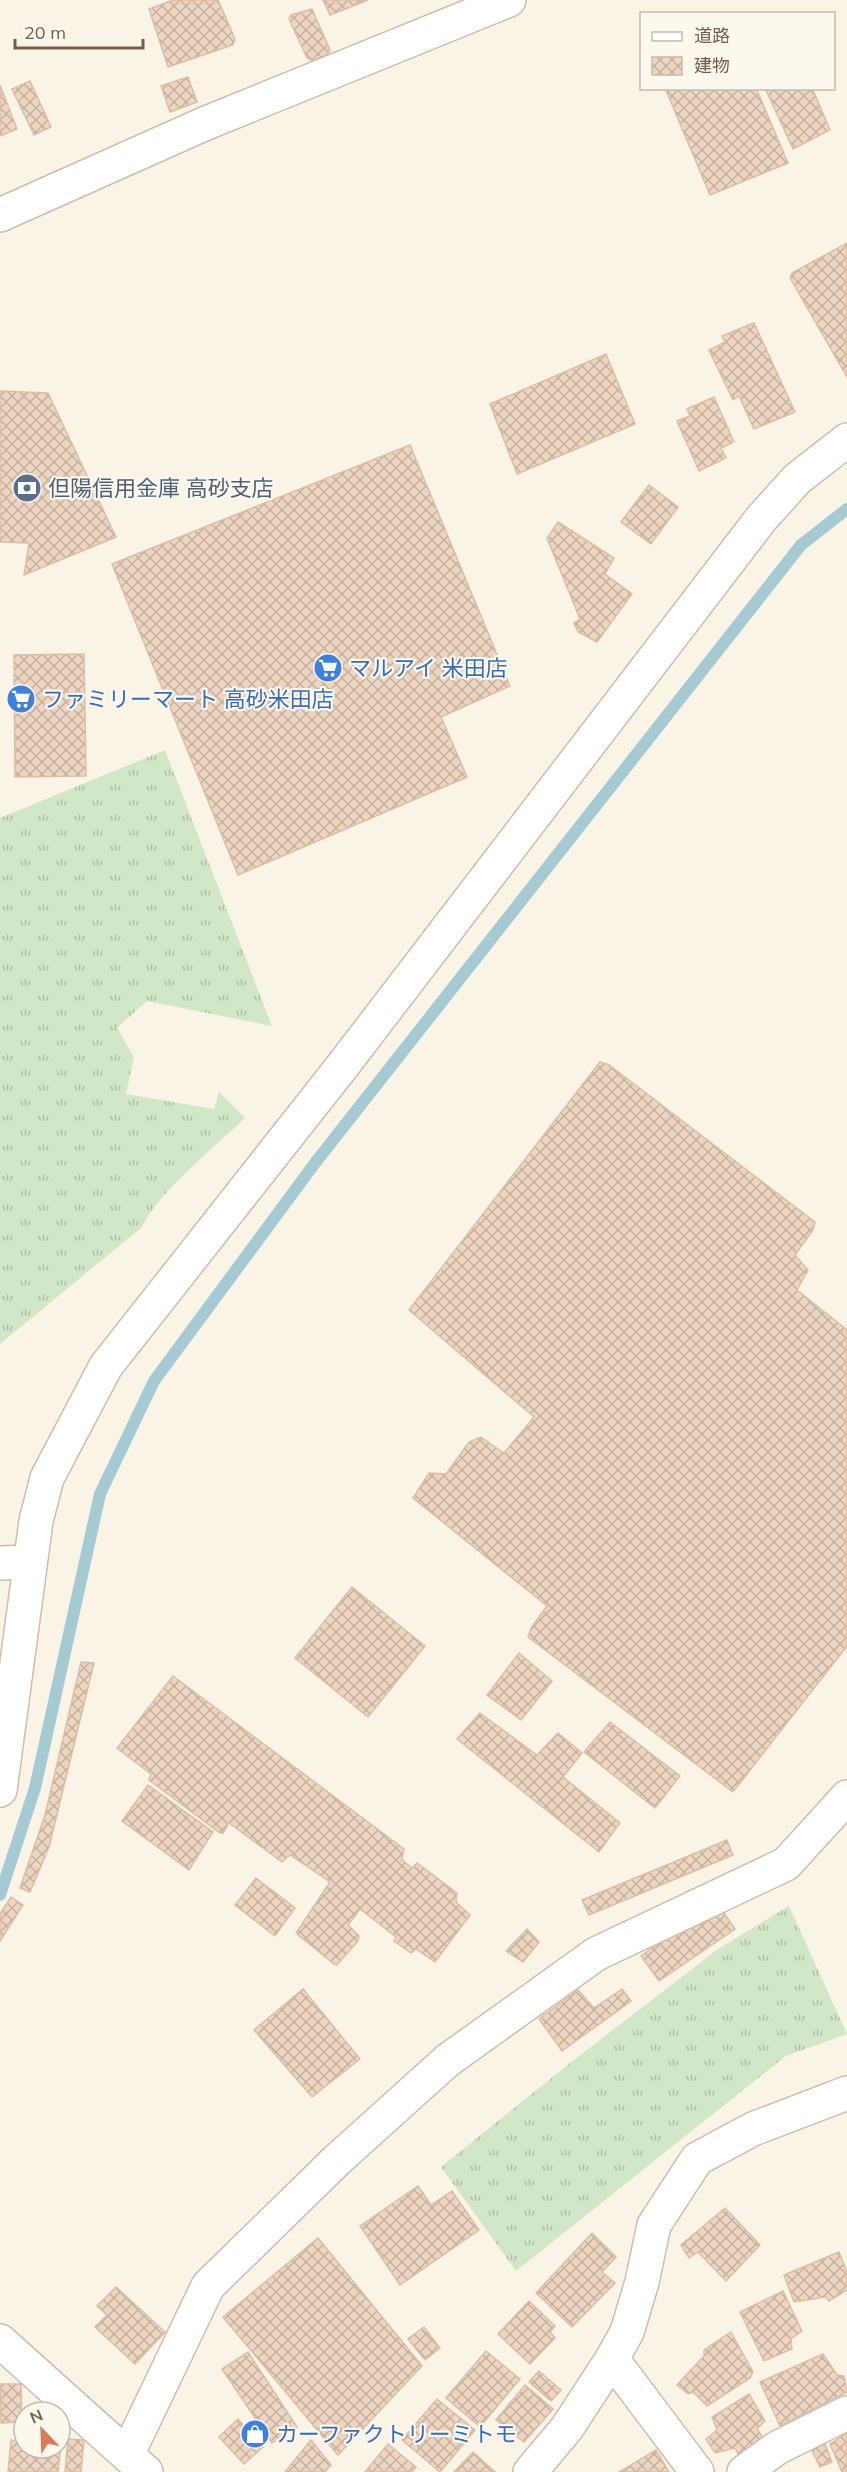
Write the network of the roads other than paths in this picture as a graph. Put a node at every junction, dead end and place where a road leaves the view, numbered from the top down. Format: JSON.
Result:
{"nodes":[{"id":1,"x":509,"y":0,"type":"edge"},
{"id":2,"x":0,"y":214,"type":"edge"},
{"id":3,"x":847,"y":440,"type":"edge"},
{"id":4,"x":15,"y":1562,"type":"edge"},
{"id":5,"x":0,"y":1790,"type":"edge"},
{"id":6,"x":847,"y":1797,"type":"edge"},
{"id":7,"x":847,"y":2093,"type":"edge"},
{"id":8,"x":0,"y":2341,"type":"edge"},
{"id":9,"x":612,"y":2360,"type":"junction"},
{"id":10,"x":847,"y":2413,"type":"edge"},
{"id":11,"x":137,"y":2463,"type":"edge"},
{"id":12,"x":530,"y":2472,"type":"edge"},
{"id":13,"x":697,"y":2472,"type":"edge"},
{"id":14,"x":744,"y":2472,"type":"edge"}],
"edges":[{"from":1,"to":2,"type":"street"},
{"from":3,"to":4,"type":"street"},
{"from":4,"to":5,"type":"street"},
{"from":6,"to":11,"type":"street"},
{"from":7,"to":9,"type":"street"},
{"from":8,"to":11,"type":"street"},
{"from":9,"to":12,"type":"street"},
{"from":9,"to":13,"type":"street"},
{"from":10,"to":14,"type":"street"}]}
